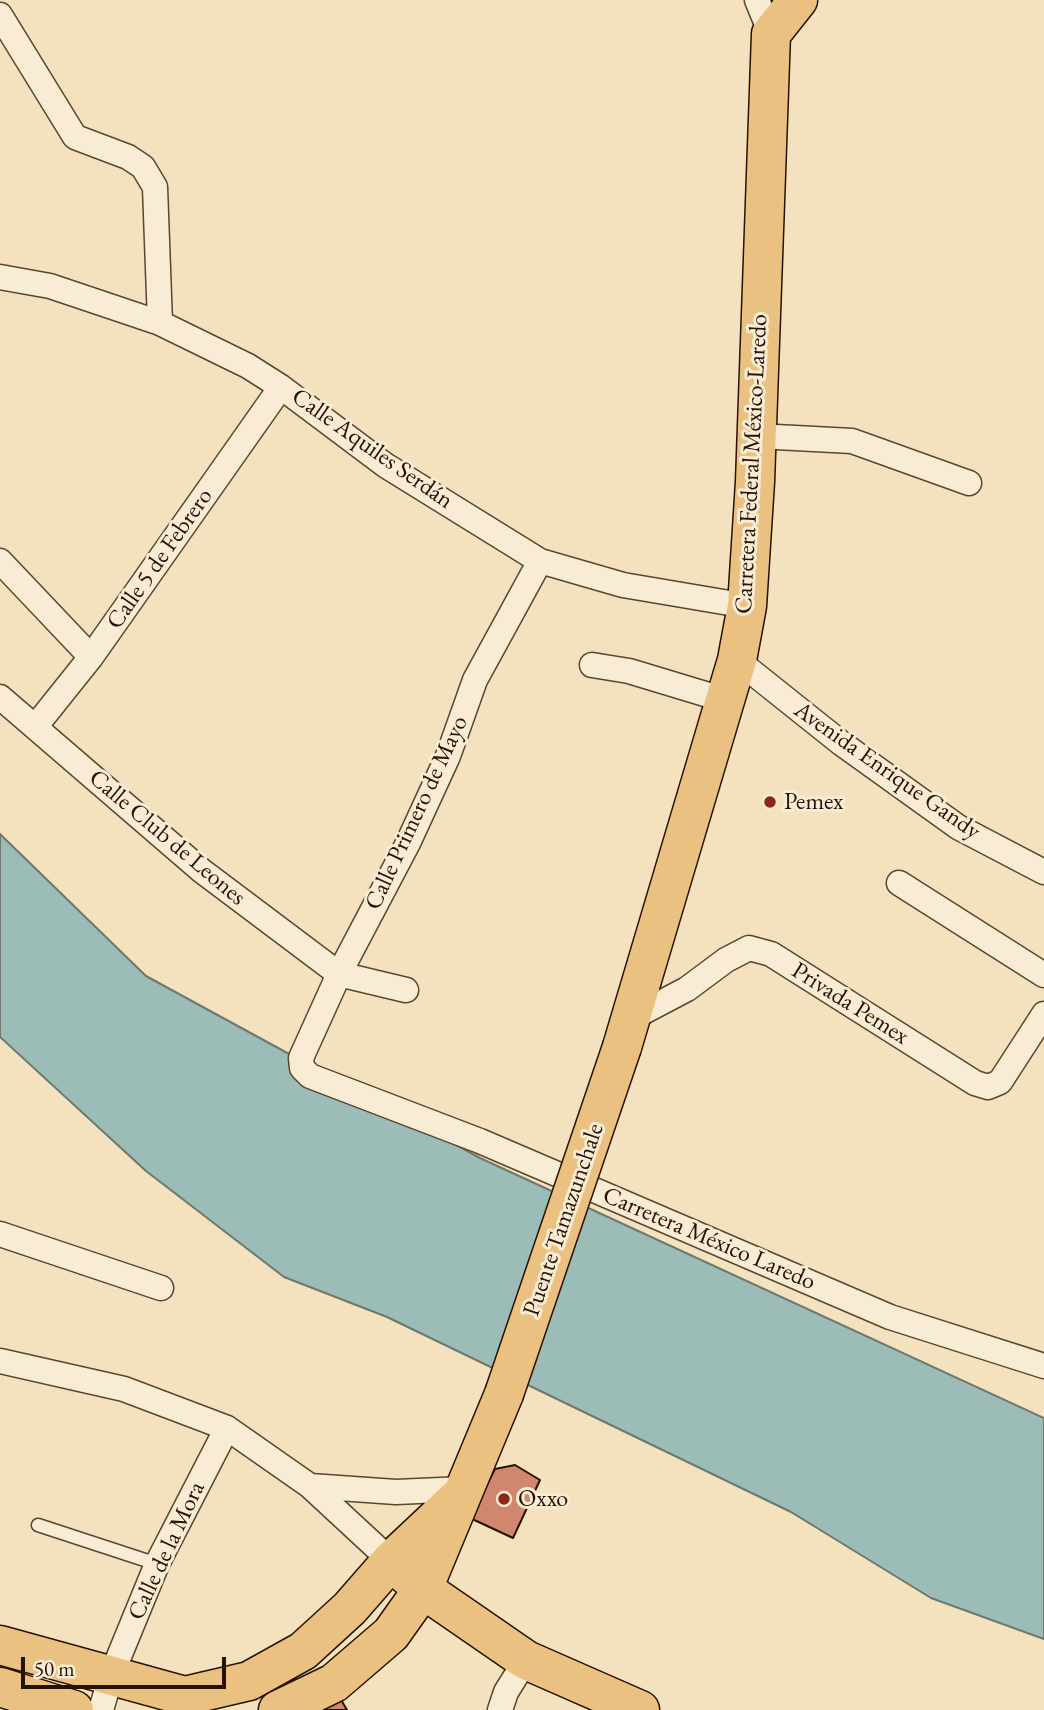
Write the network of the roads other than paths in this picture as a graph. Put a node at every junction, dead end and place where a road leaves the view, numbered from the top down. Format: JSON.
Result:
{"nodes":[{"id":1,"x":798,"y":0,"type":"edge"},
{"id":2,"x":0,"y":15,"type":"edge"},
{"id":3,"x":764,"y":17,"type":"edge"},
{"id":4,"x":0,"y":277,"type":"edge"},
{"id":5,"x":160,"y":323,"type":"junction"},
{"id":6,"x":281,"y":387,"type":"junction"},
{"id":7,"x":757,"y":436,"type":"junction"},
{"id":8,"x":969,"y":482,"type":"dead end"},
{"id":9,"x":0,"y":561,"type":"edge"},
{"id":10,"x":540,"y":561,"type":"junction"},
{"id":11,"x":747,"y":606,"type":"junction"},
{"id":12,"x":91,"y":657,"type":"junction"},
{"id":13,"x":737,"y":660,"type":"junction"},
{"id":14,"x":592,"y":665,"type":"dead end"},
{"id":15,"x":0,"y":697,"type":"edge"},
{"id":16,"x":725,"y":700,"type":"junction"},
{"id":17,"x":35,"y":727,"type":"junction"},
{"id":18,"x":1044,"y":872,"type":"edge"},
{"id":19,"x":899,"y":883,"type":"dead end"},
{"id":20,"x":339,"y":974,"type":"junction"},
{"id":21,"x":1044,"y":975,"type":"edge"},
{"id":22,"x":406,"y":990,"type":"dead end"},
{"id":23,"x":1044,"y":1014,"type":"edge"},
{"id":24,"x":626,"y":1033,"type":"junction"},
{"id":25,"x":302,"y":1068,"type":"joint"},
{"id":26,"x":0,"y":1234,"type":"edge"},
{"id":27,"x":161,"y":1288,"type":"dead end"},
{"id":28,"x":0,"y":1361,"type":"edge"},
{"id":29,"x":1044,"y":1366,"type":"edge"},
{"id":30,"x":227,"y":1428,"type":"junction"},
{"id":31,"x":310,"y":1486,"type":"junction"},
{"id":32,"x":462,"y":1492,"type":"junction"},
{"id":33,"x":37,"y":1525,"type":"dead end"},
{"id":34,"x":391,"y":1561,"type":"junction"},
{"id":35,"x":157,"y":1564,"type":"junction"},
{"id":36,"x":423,"y":1589,"type":"junction"},
{"id":37,"x":0,"y":1646,"type":"edge"},
{"id":38,"x":526,"y":1660,"type":"junction"},
{"id":39,"x":0,"y":1687,"type":"edge"},
{"id":40,"x":106,"y":1693,"type":"edge"},
{"id":41,"x":74,"y":1710,"type":"edge"},
{"id":42,"x":278,"y":1710,"type":"edge"},
{"id":43,"x":500,"y":1710,"type":"edge"},
{"id":44,"x":640,"y":1710,"type":"edge"}],
"edges":[{"from":1,"to":3,"type":"main road","name":"Carretera Federal México-Laredo"},
{"from":2,"to":5,"type":"street"},
{"from":3,"to":7,"type":"main road","name":"Carretera Federal México-Laredo"},
{"from":4,"to":5,"type":"street","name":"Calle Aquiles Serdán"},
{"from":5,"to":6,"type":"street","name":"Calle Aquiles Serdán"},
{"from":6,"to":10,"type":"street","name":"Calle Aquiles Serdán"},
{"from":6,"to":12,"type":"street","name":"Calle 5 de Febrero"},
{"from":7,"to":8,"type":"street"},
{"from":7,"to":11,"type":"main road","name":"Carretera Federal México-Laredo"},
{"from":9,"to":12,"type":"street"},
{"from":10,"to":11,"type":"street","name":"Calle Aquiles Serdán"},
{"from":10,"to":20,"type":"street","name":"Calle Primero de Mayo"},
{"from":11,"to":13,"type":"main road","name":"Carretera Federal México-Laredo"},
{"from":12,"to":17,"type":"street","name":"Calle 5 de Febrero"},
{"from":13,"to":16,"type":"main road","name":"Carretera Federal México-Laredo"},
{"from":13,"to":18,"type":"street","name":"Avenida Enrique Gandy"},
{"from":14,"to":16,"type":"street"},
{"from":15,"to":17,"type":"street","name":"Calle Club de Leones"},
{"from":16,"to":24,"type":"main road","name":"Carretera Federal México-Laredo"},
{"from":17,"to":20,"type":"street","name":"Calle Club de Leones"},
{"from":19,"to":21,"type":"street"},
{"from":20,"to":22,"type":"street"},
{"from":20,"to":25,"type":"street","name":"Calle Primero de Mayo"},
{"from":23,"to":24,"type":"street","name":"Privada Pemex"},
{"from":24,"to":32,"type":"main road","name":"Puente Tamazunchale","bridge":true},
{"from":25,"to":29,"type":"street","name":"Carretera México Laredo"},
{"from":26,"to":27,"type":"street"},
{"from":28,"to":30,"type":"street"},
{"from":30,"to":31,"type":"street"},
{"from":30,"to":35,"type":"street","name":"Calle de la Mora"},
{"from":31,"to":32,"type":"street"},
{"from":31,"to":34,"type":"street"},
{"from":32,"to":34,"type":"main road"},
{"from":32,"to":36,"type":"main road"},
{"from":33,"to":35,"type":"lane"},
{"from":34,"to":36,"type":"main road"},
{"from":34,"to":40,"type":"main road"},
{"from":35,"to":40,"type":"street","name":"Calle de la Mora"},
{"from":36,"to":38,"type":"main road"},
{"from":36,"to":42,"type":"main road"},
{"from":37,"to":40,"type":"main road"},
{"from":38,"to":43,"type":"street"},
{"from":38,"to":44,"type":"main road"},
{"from":39,"to":41,"type":"main road"}]}
